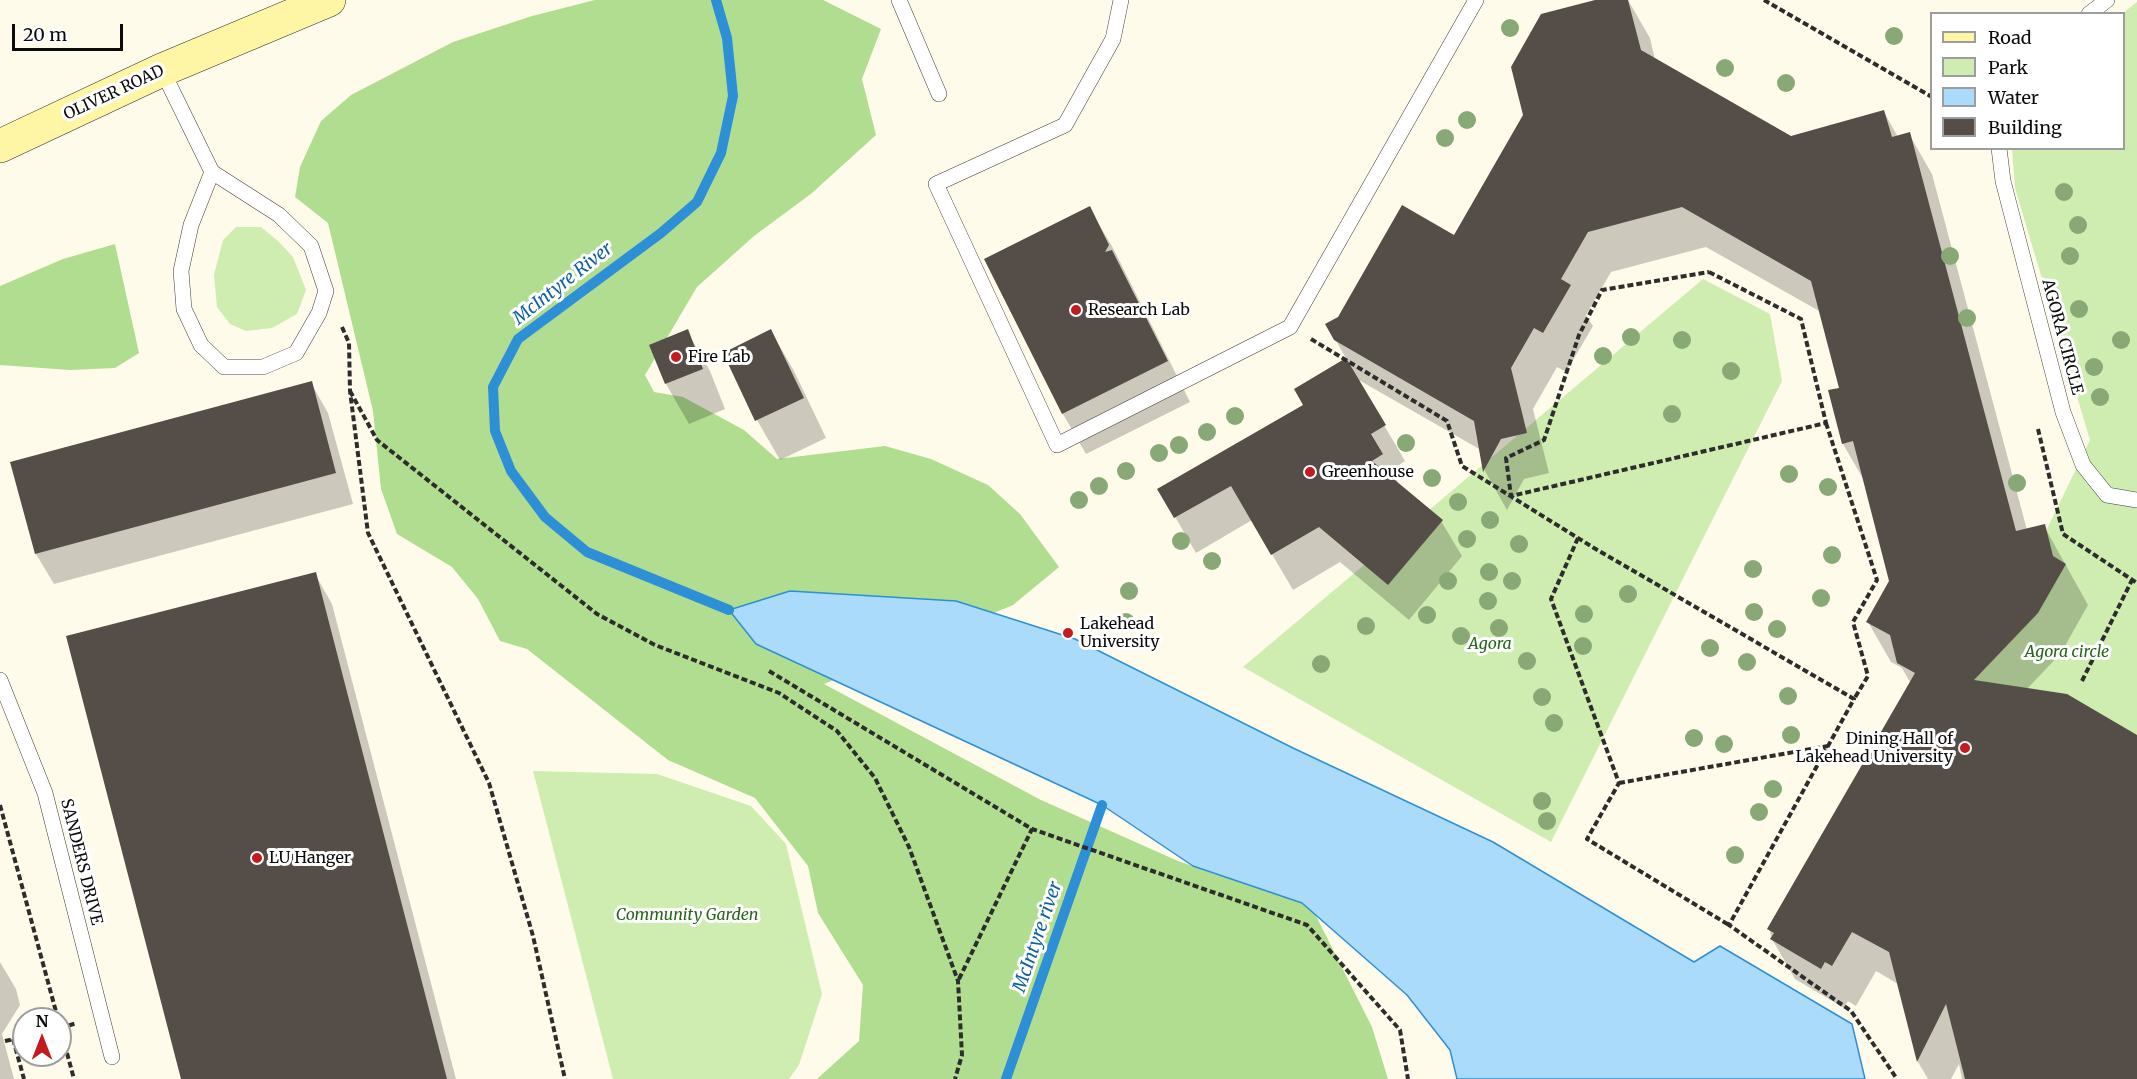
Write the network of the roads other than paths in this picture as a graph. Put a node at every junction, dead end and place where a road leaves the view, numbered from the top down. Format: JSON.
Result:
{"nodes":[{"id":1,"x":329,"y":0,"type":"edge"},
{"id":2,"x":899,"y":0,"type":"edge"},
{"id":3,"x":1121,"y":0,"type":"edge"},
{"id":4,"x":1476,"y":0,"type":"edge"},
{"id":5,"x":2106,"y":0,"type":"edge"},
{"id":6,"x":2091,"y":12,"type":"edge"},
{"id":7,"x":162,"y":70,"type":"junction"},
{"id":8,"x":939,"y":94,"type":"dead end"},
{"id":9,"x":0,"y":146,"type":"edge"},
{"id":10,"x":1999,"y":150,"type":"edge"},
{"id":11,"x":212,"y":172,"type":"junction"},
{"id":12,"x":2137,"y":500,"type":"edge"},
{"id":13,"x":0,"y":680,"type":"edge"},
{"id":14,"x":112,"y":1057,"type":"dead end"}],
"edges":[{"from":1,"to":7,"type":"main road","name":"OLIVER ROAD"},
{"from":2,"to":8,"type":"lane"},
{"from":3,"to":4,"type":"lane"},
{"from":5,"to":6,"type":"lane"},
{"from":7,"to":9,"type":"main road","name":"OLIVER ROAD"},
{"from":7,"to":11,"type":"lane"},
{"from":10,"to":12,"type":"lane","name":"AGORA CIRCLE"},
{"from":11,"to":11,"type":"lane"},
{"from":13,"to":14,"type":"lane","name":"SANDERS DRIVE"}]}
